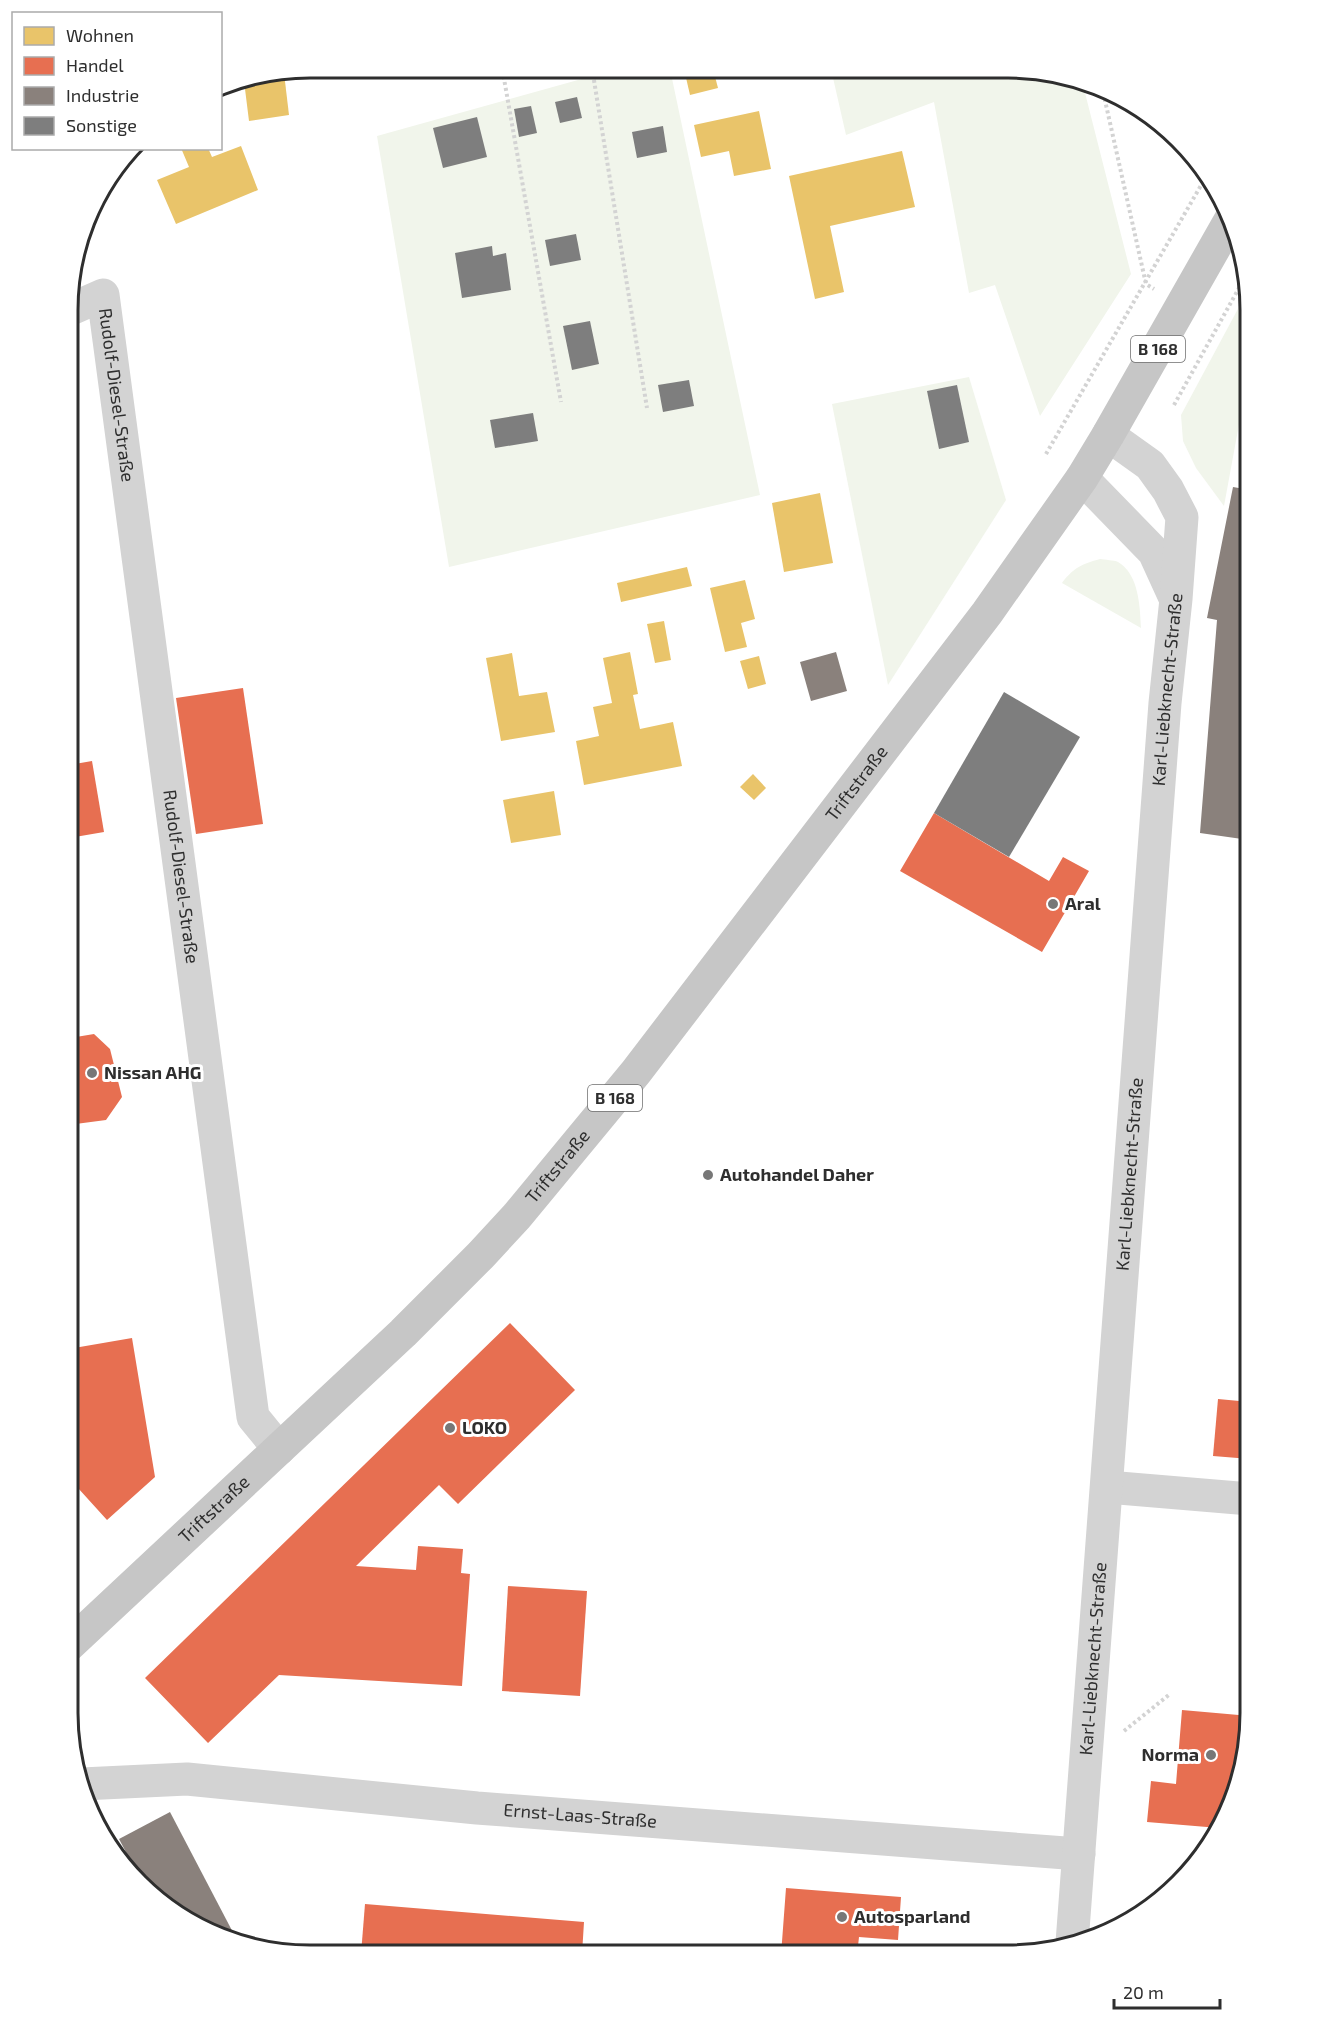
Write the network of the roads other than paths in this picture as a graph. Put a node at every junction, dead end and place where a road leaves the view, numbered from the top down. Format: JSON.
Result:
{"nodes":[{"id":1,"x":1225,"y":229,"type":"edge"},
{"id":2,"x":78,"y":306,"type":"edge"},
{"id":3,"x":1108,"y":435,"type":"junction"},
{"id":4,"x":1082,"y":478,"type":"junction"},
{"id":5,"x":1176,"y":599,"type":"junction"},
{"id":6,"x":279,"y":1449,"type":"junction"},
{"id":7,"x":1107,"y":1487,"type":"junction"},
{"id":8,"x":1240,"y":1498,"type":"edge"},
{"id":9,"x":78,"y":1637,"type":"edge"},
{"id":10,"x":89,"y":1784,"type":"edge"},
{"id":11,"x":1079,"y":1854,"type":"junction"},
{"id":12,"x":1072,"y":1936,"type":"edge"}],
"edges":[{"from":1,"to":3,"type":"main road","number":"B 168"},
{"from":2,"to":6,"type":"street","name":"Rudolf-Diesel-Straße"},
{"from":3,"to":4,"type":"main road","number":"B 168"},
{"from":3,"to":5,"type":"street","name":"Karl-Liebknecht-Straße"},
{"from":4,"to":5,"type":"street"},
{"from":4,"to":6,"type":"main road","name":"Triftstraße","number":"B 168"},
{"from":5,"to":7,"type":"street","name":"Karl-Liebknecht-Straße"},
{"from":6,"to":9,"type":"main road","name":"Triftstraße","number":"B 168"},
{"from":7,"to":8,"type":"street"},
{"from":7,"to":11,"type":"street","name":"Karl-Liebknecht-Straße"},
{"from":10,"to":11,"type":"street","name":"Ernst-Laas-Straße"},
{"from":11,"to":12,"type":"street","name":"Karl-Liebknecht-Straße"}]}
